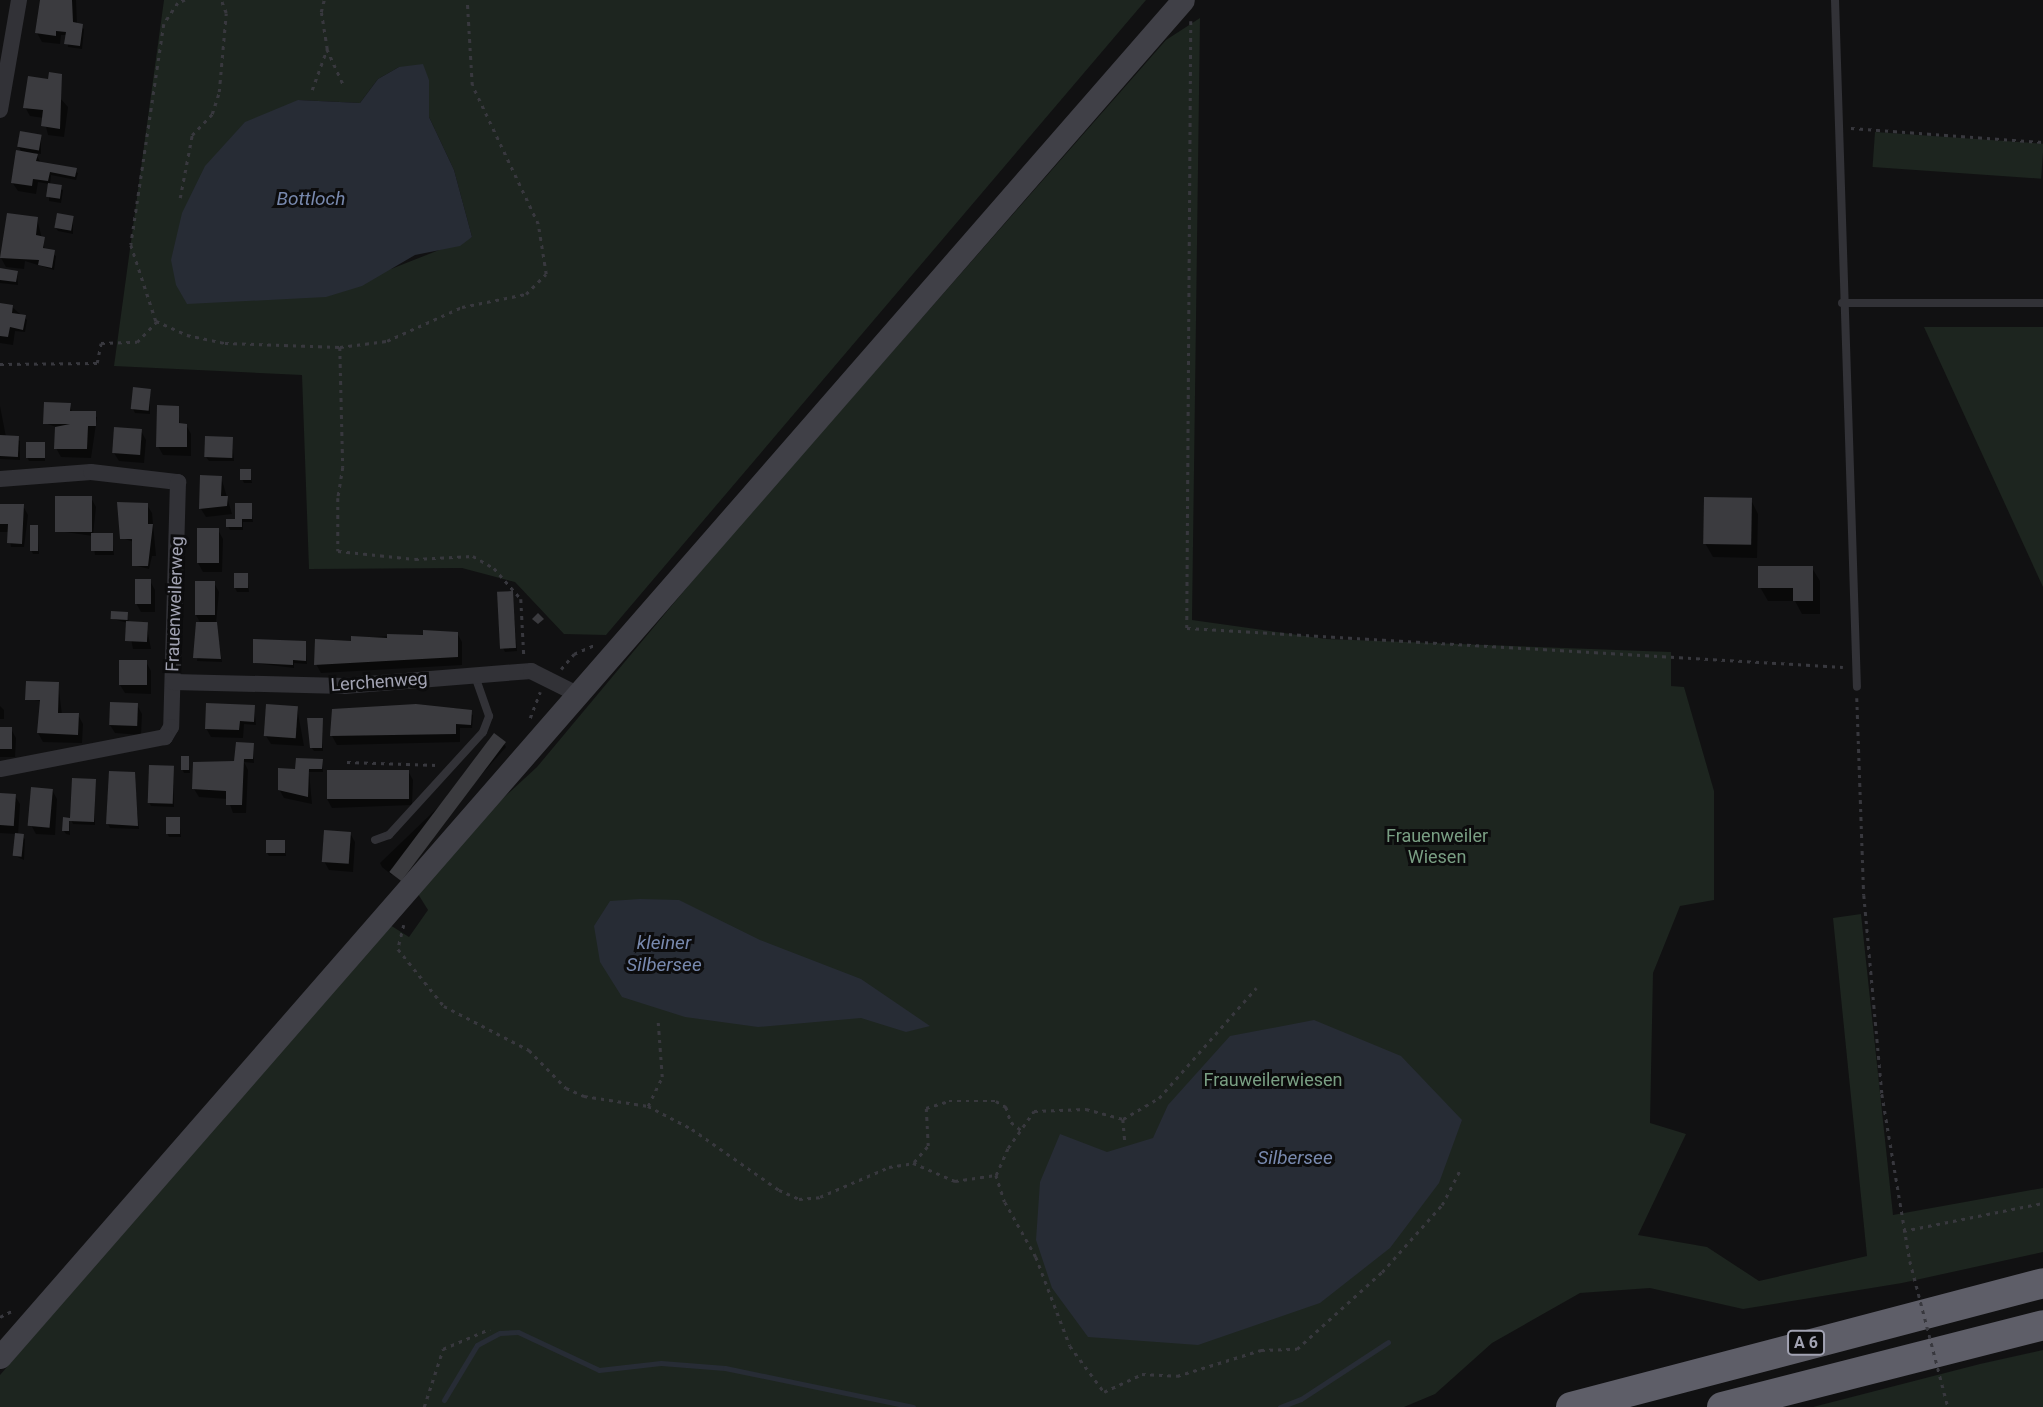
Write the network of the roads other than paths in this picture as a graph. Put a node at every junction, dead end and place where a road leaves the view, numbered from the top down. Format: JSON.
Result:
{"nodes":[{"id":1,"x":19,"y":0,"type":"edge"},
{"id":2,"x":1835,"y":0,"type":"edge"},
{"id":3,"x":1187,"y":7,"type":"edge"},
{"id":4,"x":0,"y":110,"type":"edge"},
{"id":5,"x":1842,"y":303,"type":"junction"},
{"id":6,"x":2043,"y":303,"type":"edge"},
{"id":7,"x":0,"y":480,"type":"edge"},
{"id":8,"x":475,"y":675,"type":"junction"},
{"id":9,"x":173,"y":682,"type":"junction"},
{"id":10,"x":1857,"y":687,"type":"road end"},
{"id":11,"x":579,"y":695,"type":"junction"},
{"id":12,"x":0,"y":769,"type":"edge"},
{"id":13,"x":375,"y":840,"type":"dead end"},
{"id":14,"x":2043,"y":1283,"type":"edge"},
{"id":15,"x":2043,"y":1325,"type":"edge"},
{"id":16,"x":4,"y":1346,"type":"edge"},
{"id":17,"x":1571,"y":1407,"type":"edge"},
{"id":18,"x":1722,"y":1407,"type":"edge"}],
"edges":[{"from":1,"to":4,"type":"street"},
{"from":2,"to":5,"type":"lane"},
{"from":3,"to":11,"type":"main road"},
{"from":5,"to":6,"type":"lane"},
{"from":5,"to":10,"type":"lane"},
{"from":7,"to":9,"type":"street","name":"Frauenweilerweg"},
{"from":8,"to":9,"type":"street","name":"Lerchenweg"},
{"from":8,"to":11,"type":"street","name":"Lerchenweg"},
{"from":8,"to":13,"type":"lane"},
{"from":9,"to":12,"type":"street","name":"Frauenweilerweg"},
{"from":11,"to":16,"type":"main road"},
{"from":14,"to":17,"type":"highway","number":"A 6"},
{"from":15,"to":18,"type":"highway","number":"A 6"}]}
